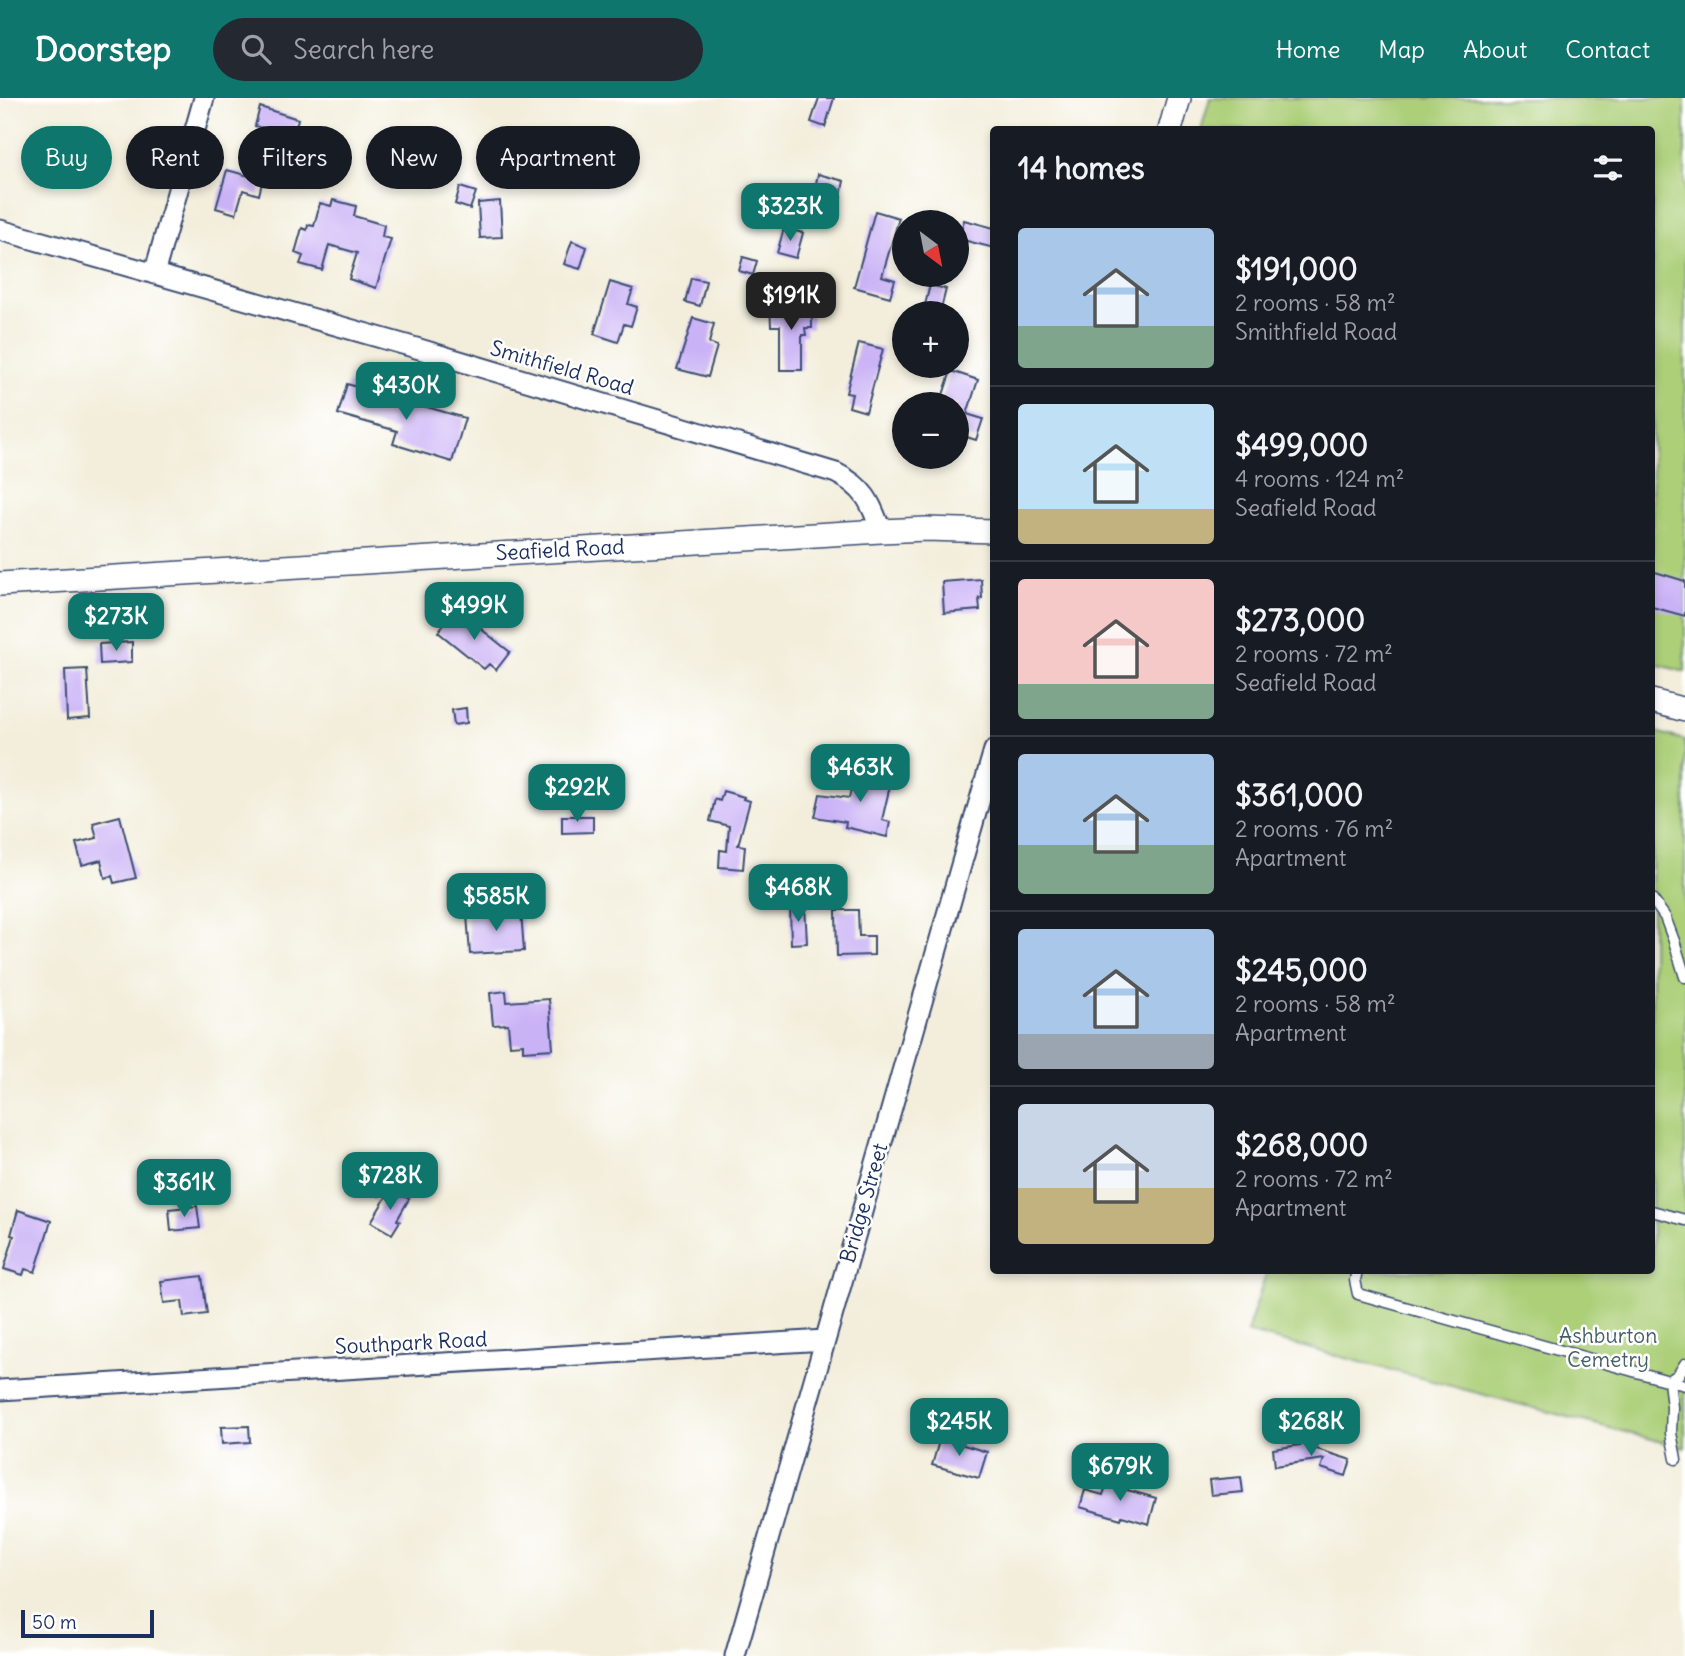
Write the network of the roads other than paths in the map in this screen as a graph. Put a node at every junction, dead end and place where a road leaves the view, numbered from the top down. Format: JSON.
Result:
{"nodes":[{"id":1,"x":204,"y":98,"type":"edge"},
{"id":2,"x":1179,"y":98,"type":"edge"},
{"id":3,"x":1171,"y":126,"type":"edge"},
{"id":4,"x":0,"y":230,"type":"edge"},
{"id":5,"x":154,"y":274,"type":"junction"},
{"id":6,"x":881,"y":531,"type":"junction"},
{"id":7,"x":990,"y":531,"type":"edge"},
{"id":8,"x":0,"y":584,"type":"edge"},
{"id":9,"x":1655,"y":702,"type":"edge"},
{"id":10,"x":1685,"y":710,"type":"edge"},
{"id":11,"x":990,"y":764,"type":"edge"},
{"id":12,"x":1655,"y":903,"type":"edge"},
{"id":13,"x":1685,"y":978,"type":"edge"},
{"id":14,"x":1655,"y":1212,"type":"edge"},
{"id":15,"x":1685,"y":1220,"type":"edge"},
{"id":16,"x":1356,"y":1274,"type":"edge"},
{"id":17,"x":825,"y":1340,"type":"junction"},
{"id":18,"x":1685,"y":1364,"type":"edge"},
{"id":19,"x":1669,"y":1381,"type":"junction"},
{"id":20,"x":1685,"y":1385,"type":"edge"},
{"id":21,"x":0,"y":1390,"type":"edge"},
{"id":22,"x":1676,"y":1459,"type":"dead end"},
{"id":23,"x":735,"y":1656,"type":"edge"}],
"edges":[{"from":1,"to":5,"type":"street"},
{"from":2,"to":3,"type":"street"},
{"from":4,"to":5,"type":"street","name":"Smithfield Road"},
{"from":5,"to":6,"type":"street","name":"Smithfield Road"},
{"from":6,"to":7,"type":"street","name":"Seafield Road"},
{"from":6,"to":8,"type":"street","name":"Seafield Road"},
{"from":9,"to":10,"type":"street"},
{"from":11,"to":17,"type":"street","name":"Bridge Street"},
{"from":12,"to":13,"type":"lane"},
{"from":14,"to":15,"type":"lane"},
{"from":16,"to":19,"type":"lane"},
{"from":17,"to":21,"type":"street","name":"Southpark Road"},
{"from":17,"to":23,"type":"street","name":"Bridge Street"},
{"from":18,"to":19,"type":"lane"},
{"from":19,"to":20,"type":"lane"},
{"from":19,"to":22,"type":"lane"}]}
